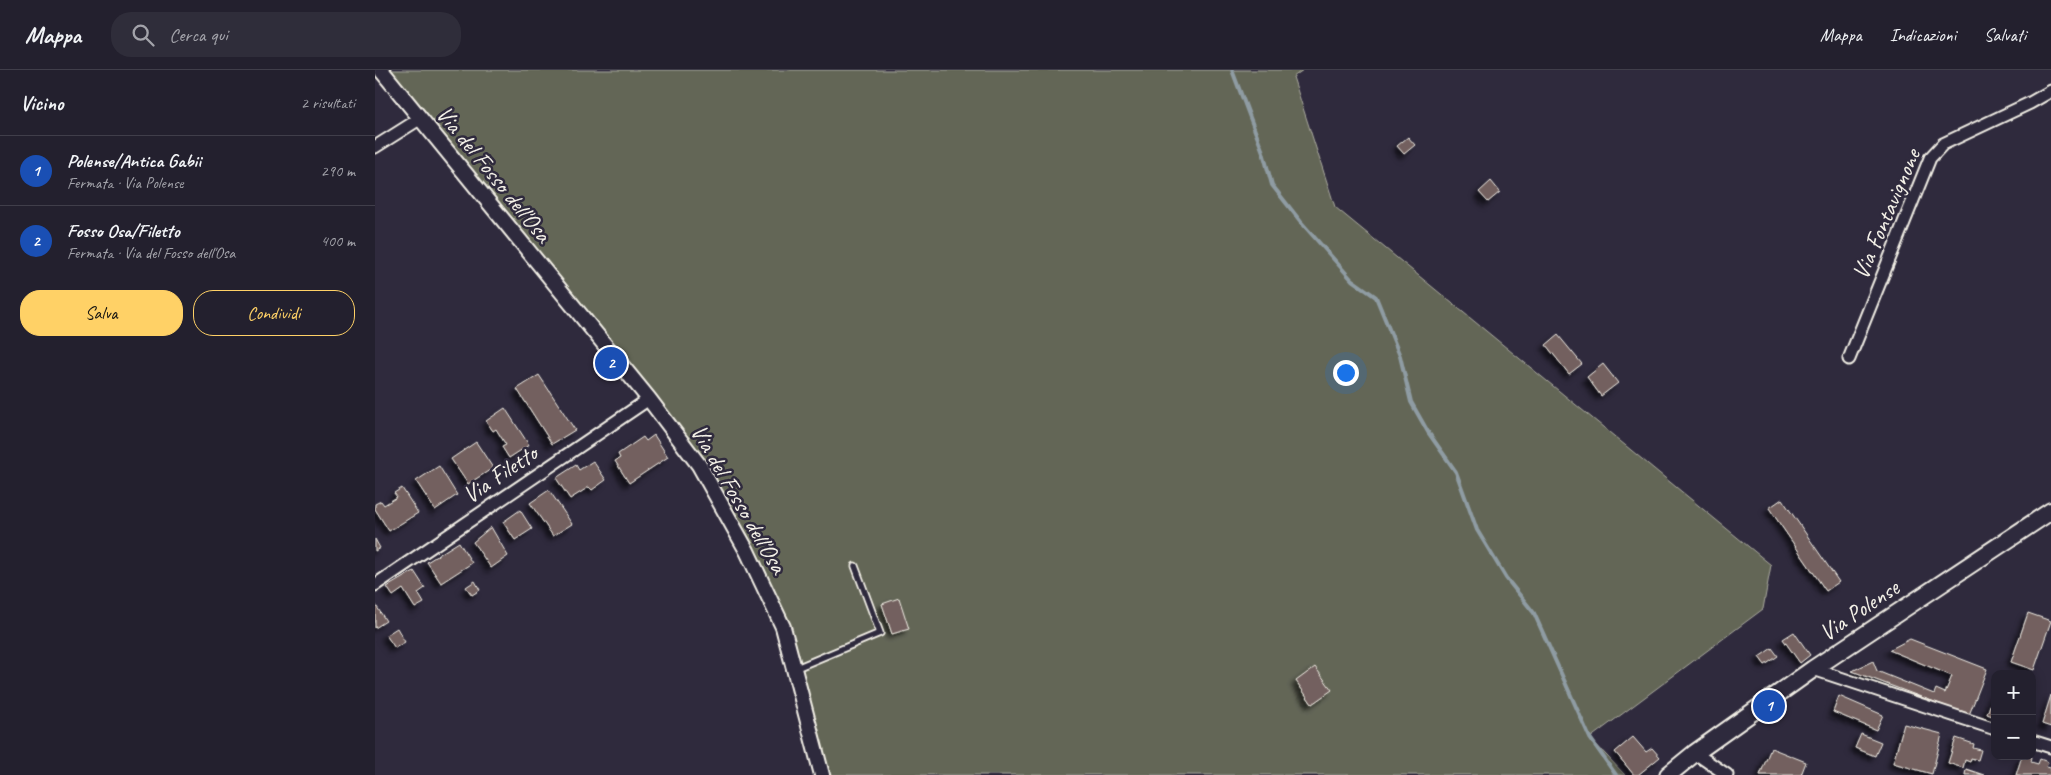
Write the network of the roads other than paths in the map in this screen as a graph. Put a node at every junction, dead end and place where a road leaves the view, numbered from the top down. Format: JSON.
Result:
{"nodes":[{"id":1,"x":381,"y":70,"type":"edge"},
{"id":2,"x":2051,"y":91,"type":"edge"},
{"id":3,"x":421,"y":118,"type":"junction"},
{"id":4,"x":375,"y":147,"type":"edge"},
{"id":5,"x":1849,"y":359,"type":"dead end"},
{"id":6,"x":649,"y":399,"type":"junction"},
{"id":7,"x":2051,"y":510,"type":"edge"},
{"id":8,"x":855,"y":566,"type":"dead end"},
{"id":9,"x":375,"y":585,"type":"edge"},
{"id":10,"x":794,"y":669,"type":"junction"},
{"id":11,"x":1813,"y":669,"type":"junction"},
{"id":12,"x":1991,"y":727,"type":"edge"},
{"id":13,"x":2036,"y":742,"type":"edge"},
{"id":14,"x":2051,"y":747,"type":"edge"},
{"id":15,"x":1695,"y":753,"type":"junction"},
{"id":16,"x":822,"y":775,"type":"edge"},
{"id":17,"x":1667,"y":775,"type":"edge"},
{"id":18,"x":1727,"y":775,"type":"edge"}],
"edges":[{"from":1,"to":3,"type":"street","name":"Via del Fosso dell'Osa"},
{"from":2,"to":5,"type":"street","name":"Via Fontavignone"},
{"from":3,"to":4,"type":"street"},
{"from":3,"to":6,"type":"street","name":"Via del Fosso dell'Osa"},
{"from":6,"to":9,"type":"street","name":"Via Filetto"},
{"from":6,"to":10,"type":"street","name":"Via del Fosso dell'Osa"},
{"from":7,"to":11,"type":"main road","name":"Via Polense"},
{"from":8,"to":10,"type":"lane"},
{"from":10,"to":16,"type":"street","name":"Via del Fosso dell'Osa"},
{"from":11,"to":12,"type":"street"},
{"from":11,"to":15,"type":"main road","name":"Via Polense"},
{"from":13,"to":14,"type":"street"},
{"from":15,"to":17,"type":"main road","name":"Via Polense"},
{"from":15,"to":18,"type":"street"}]}
